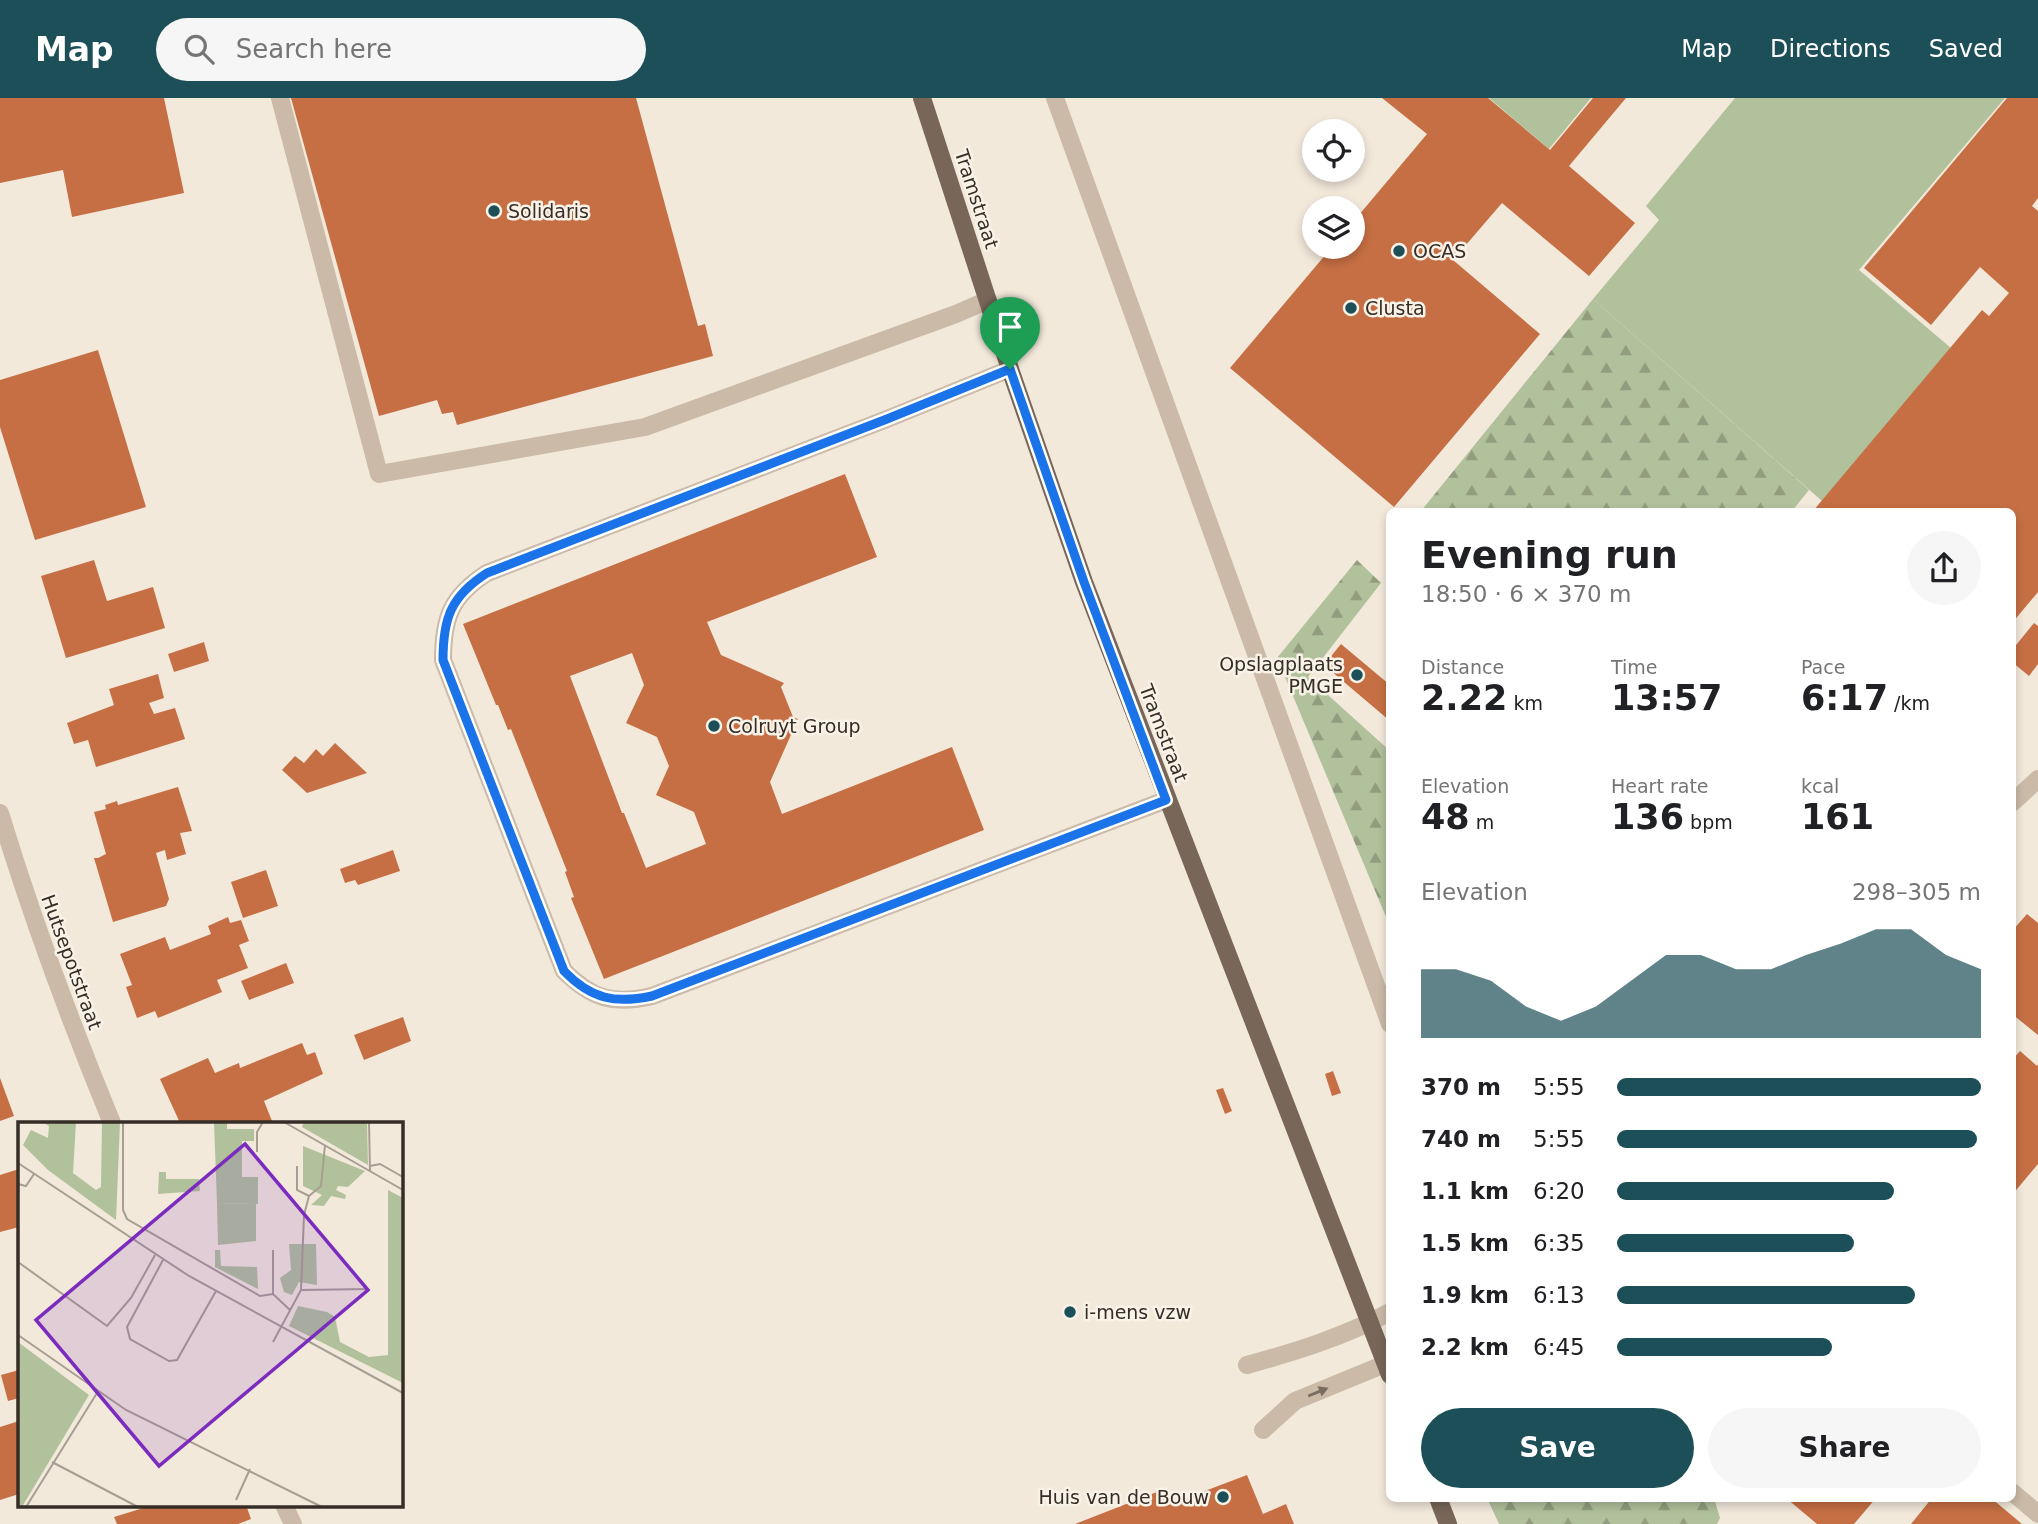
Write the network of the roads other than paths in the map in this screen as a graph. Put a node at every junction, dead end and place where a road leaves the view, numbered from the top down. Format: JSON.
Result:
{"nodes":[{"id":1,"x":280,"y":98,"type":"edge"},
{"id":2,"x":922,"y":98,"type":"edge"},
{"id":3,"x":1055,"y":98,"type":"edge"},
{"id":4,"x":988,"y":300,"type":"junction"},
{"id":5,"x":1010,"y":369,"type":"junction"},
{"id":6,"x":2038,"y":779,"type":"edge"},
{"id":7,"x":2016,"y":799,"type":"edge"},
{"id":8,"x":1166,"y":800,"type":"junction"},
{"id":9,"x":0,"y":813,"type":"edge"},
{"id":10,"x":1386,"y":1013,"type":"edge"},
{"id":11,"x":112,"y":1122,"type":"edge"},
{"id":12,"x":1386,"y":1313,"type":"edge"},
{"id":13,"x":1369,"y":1323,"type":"junction"},
{"id":14,"x":1247,"y":1365,"type":"dead end"},
{"id":15,"x":1386,"y":1367,"type":"edge"},
{"id":16,"x":1386,"y":1370,"type":"edge"},
{"id":17,"x":1264,"y":1430,"type":"dead end"},
{"id":18,"x":2016,"y":1495,"type":"edge"},
{"id":19,"x":1440,"y":1502,"type":"edge"},
{"id":20,"x":284,"y":1506,"type":"edge"},
{"id":21,"x":2038,"y":1514,"type":"edge"},
{"id":22,"x":293,"y":1524,"type":"edge"},
{"id":23,"x":1448,"y":1524,"type":"edge"}],
"edges":[{"from":1,"to":4,"type":"street"},
{"from":2,"to":4,"type":"main road","name":"Tramstraat"},
{"from":3,"to":10,"type":"street"},
{"from":4,"to":5,"type":"main road","name":"Tramstraat"},
{"from":5,"to":8,"type":"main road","name":"Tramstraat"},
{"from":5,"to":8,"type":"street"},
{"from":6,"to":7,"type":"street"},
{"from":8,"to":13,"type":"main road","name":"Tramstraat"},
{"from":9,"to":11,"type":"street","name":"Hutsepotstraat"},
{"from":12,"to":13,"type":"street"},
{"from":13,"to":14,"type":"street"},
{"from":13,"to":15,"type":"main road","name":"Tramstraat"},
{"from":17,"to":16,"type":"street","one_way":true},
{"from":18,"to":21,"type":"street"},
{"from":19,"to":23,"type":"main road"},
{"from":20,"to":22,"type":"street"}]}
